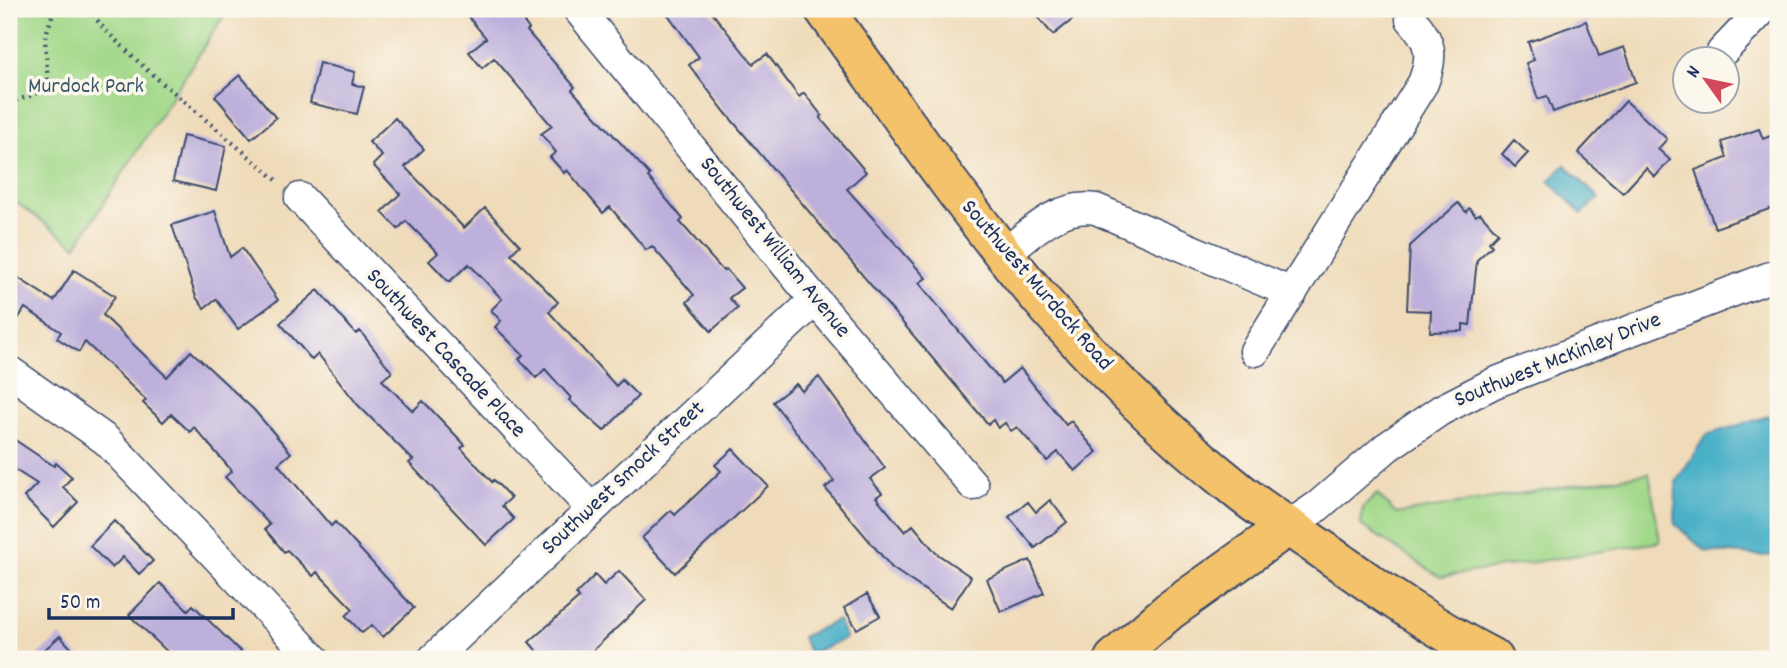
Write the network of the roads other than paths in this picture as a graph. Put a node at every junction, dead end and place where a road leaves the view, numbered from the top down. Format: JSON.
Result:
{"nodes":[{"id":1,"x":578,"y":9,"type":"edge"},
{"id":2,"x":824,"y":9,"type":"edge"},
{"id":3,"x":1763,"y":9,"type":"edge"},
{"id":4,"x":1411,"y":19,"type":"dead end"},
{"id":5,"x":1728,"y":46,"type":"edge"},
{"id":6,"x":300,"y":198,"type":"road end"},
{"id":7,"x":1004,"y":254,"type":"junction"},
{"id":8,"x":1778,"y":274,"type":"edge"},
{"id":9,"x":1292,"y":293,"type":"junction"},
{"id":10,"x":815,"y":300,"type":"junction"},
{"id":11,"x":1255,"y":351,"type":"dead end"},
{"id":12,"x":9,"y":371,"type":"edge"},
{"id":13,"x":973,"y":485,"type":"dead end"},
{"id":14,"x":592,"y":509,"type":"junction"},
{"id":15,"x":1287,"y":527,"type":"junction"},
{"id":16,"x":314,"y":659,"type":"edge"},
{"id":17,"x":433,"y":659,"type":"edge"},
{"id":18,"x":1114,"y":659,"type":"edge"},
{"id":19,"x":1494,"y":659,"type":"edge"}],
"edges":[{"from":1,"to":10,"type":"street","name":"Southwest William Avenue"},
{"from":2,"to":7,"type":"main road","name":"Southwest Murdock Road"},
{"from":3,"to":5,"type":"street"},
{"from":4,"to":9,"type":"street"},
{"from":6,"to":14,"type":"street","name":"Southwest Cascade Place"},
{"from":7,"to":9,"type":"street"},
{"from":7,"to":15,"type":"main road","name":"Southwest Murdock Road"},
{"from":8,"to":15,"type":"street","name":"Southwest McKinley Drive"},
{"from":9,"to":11,"type":"street"},
{"from":10,"to":13,"type":"street","name":"Southwest William Avenue"},
{"from":10,"to":14,"type":"street","name":"Southwest Smock Street"},
{"from":12,"to":16,"type":"street"},
{"from":14,"to":17,"type":"street","name":"Southwest Smock Street"},
{"from":15,"to":18,"type":"main road"},
{"from":15,"to":19,"type":"main road","name":"Southwest Murdock Road"}]}
